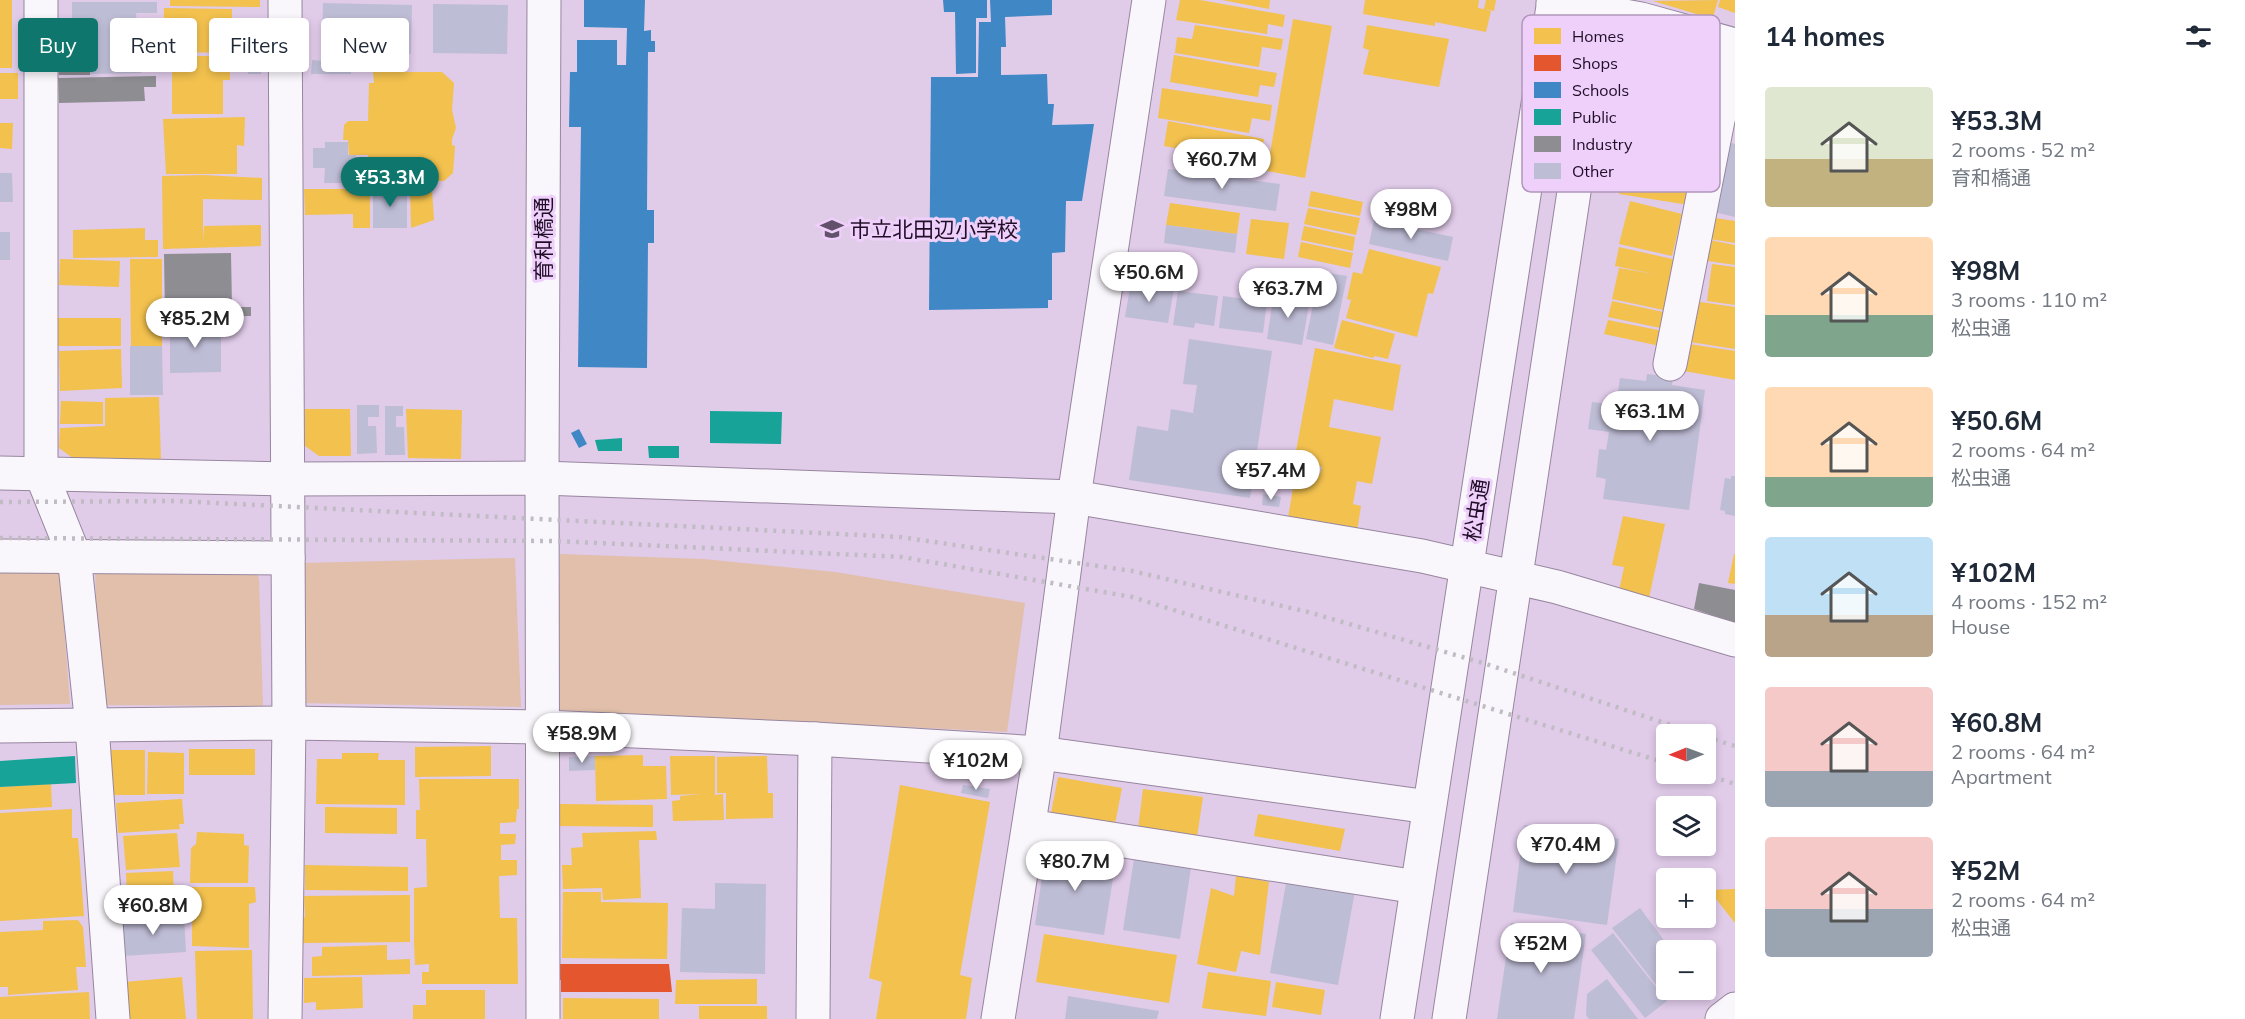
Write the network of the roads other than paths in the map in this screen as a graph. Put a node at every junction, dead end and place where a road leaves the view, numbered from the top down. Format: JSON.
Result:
{"nodes":[{"id":1,"x":41,"y":0,"type":"edge"},
{"id":2,"x":285,"y":0,"type":"edge"},
{"id":3,"x":544,"y":0,"type":"edge"},
{"id":4,"x":1149,"y":0,"type":"edge"},
{"id":5,"x":1553,"y":2,"type":"edge"},
{"id":6,"x":1602,"y":6,"type":"edge"},
{"id":7,"x":1629,"y":15,"type":"edge"},
{"id":8,"x":1720,"y":41,"type":"edge"},
{"id":9,"x":1735,"y":45,"type":"edge"},
{"id":10,"x":1735,"y":52,"type":"edge"},
{"id":11,"x":1720,"y":112,"type":"edge"},
{"id":12,"x":1524,"y":192,"type":"edge"},
{"id":13,"x":1574,"y":192,"type":"edge"},
{"id":14,"x":1704,"y":192,"type":"edge"},
{"id":15,"x":1670,"y":364,"type":"dead end"},
{"id":16,"x":0,"y":473,"type":"edge"},
{"id":17,"x":41,"y":473,"type":"junction"},
{"id":18,"x":542,"y":478,"type":"junction"},
{"id":19,"x":287,"y":479,"type":"junction"},
{"id":20,"x":1074,"y":497,"type":"junction"},
{"id":21,"x":74,"y":555,"type":"junction"},
{"id":22,"x":0,"y":556,"type":"edge"},
{"id":23,"x":288,"y":558,"type":"junction"},
{"id":24,"x":1467,"y":567,"type":"junction"},
{"id":25,"x":1517,"y":578,"type":"junction"},
{"id":26,"x":1735,"y":640,"type":"edge"},
{"id":27,"x":289,"y":723,"type":"junction"},
{"id":28,"x":0,"y":726,"type":"edge"},
{"id":29,"x":92,"y":726,"type":"junction"},
{"id":30,"x":543,"y":727,"type":"junction"},
{"id":31,"x":815,"y":739,"type":"junction"},
{"id":32,"x":1040,"y":753,"type":"junction"},
{"id":33,"x":1429,"y":807,"type":"junction"},
{"id":34,"x":1029,"y":826,"type":"junction"},
{"id":35,"x":1417,"y":886,"type":"junction"},
{"id":36,"x":1735,"y":1009,"type":"edge"},
{"id":37,"x":113,"y":1019,"type":"edge"},
{"id":38,"x":285,"y":1019,"type":"edge"},
{"id":39,"x":543,"y":1019,"type":"edge"},
{"id":40,"x":813,"y":1019,"type":"edge"},
{"id":41,"x":998,"y":1019,"type":"edge"},
{"id":42,"x":1396,"y":1019,"type":"edge"},
{"id":43,"x":1449,"y":1019,"type":"edge"},
{"id":44,"x":1722,"y":1019,"type":"edge"}],
"edges":[{"from":1,"to":17,"type":"street"},
{"from":2,"to":19,"type":"street"},
{"from":3,"to":18,"type":"street","name":"育和橋通"},
{"from":4,"to":20,"type":"street"},
{"from":5,"to":6,"type":"street"},
{"from":6,"to":7,"type":"street"},
{"from":8,"to":9,"type":"street"},
{"from":10,"to":11,"type":"street"},
{"from":12,"to":24,"type":"street","name":"松虫通"},
{"from":13,"to":25,"type":"street"},
{"from":14,"to":15,"type":"street"},
{"from":16,"to":17,"type":"street"},
{"from":17,"to":19,"type":"street"},
{"from":17,"to":21,"type":"street"},
{"from":18,"to":19,"type":"street"},
{"from":18,"to":20,"type":"street"},
{"from":18,"to":30,"type":"street","name":"育和橋通"},
{"from":19,"to":23,"type":"street"},
{"from":20,"to":24,"type":"street"},
{"from":20,"to":32,"type":"street"},
{"from":21,"to":22,"type":"street"},
{"from":21,"to":23,"type":"street"},
{"from":21,"to":29,"type":"street"},
{"from":23,"to":27,"type":"street"},
{"from":24,"to":25,"type":"street"},
{"from":24,"to":33,"type":"street","name":"松虫通"},
{"from":25,"to":26,"type":"street"},
{"from":25,"to":43,"type":"street"},
{"from":27,"to":29,"type":"street"},
{"from":27,"to":30,"type":"street"},
{"from":27,"to":38,"type":"street"},
{"from":28,"to":29,"type":"street"},
{"from":29,"to":37,"type":"street"},
{"from":30,"to":31,"type":"street"},
{"from":30,"to":39,"type":"street","name":"育和橋通"},
{"from":31,"to":32,"type":"street"},
{"from":31,"to":40,"type":"street"},
{"from":32,"to":33,"type":"street"},
{"from":32,"to":34,"type":"street"},
{"from":33,"to":35,"type":"street","name":"松虫通"},
{"from":34,"to":35,"type":"street"},
{"from":34,"to":41,"type":"street"},
{"from":35,"to":42,"type":"street","name":"松虫通"},
{"from":36,"to":44,"type":"street"}]}
